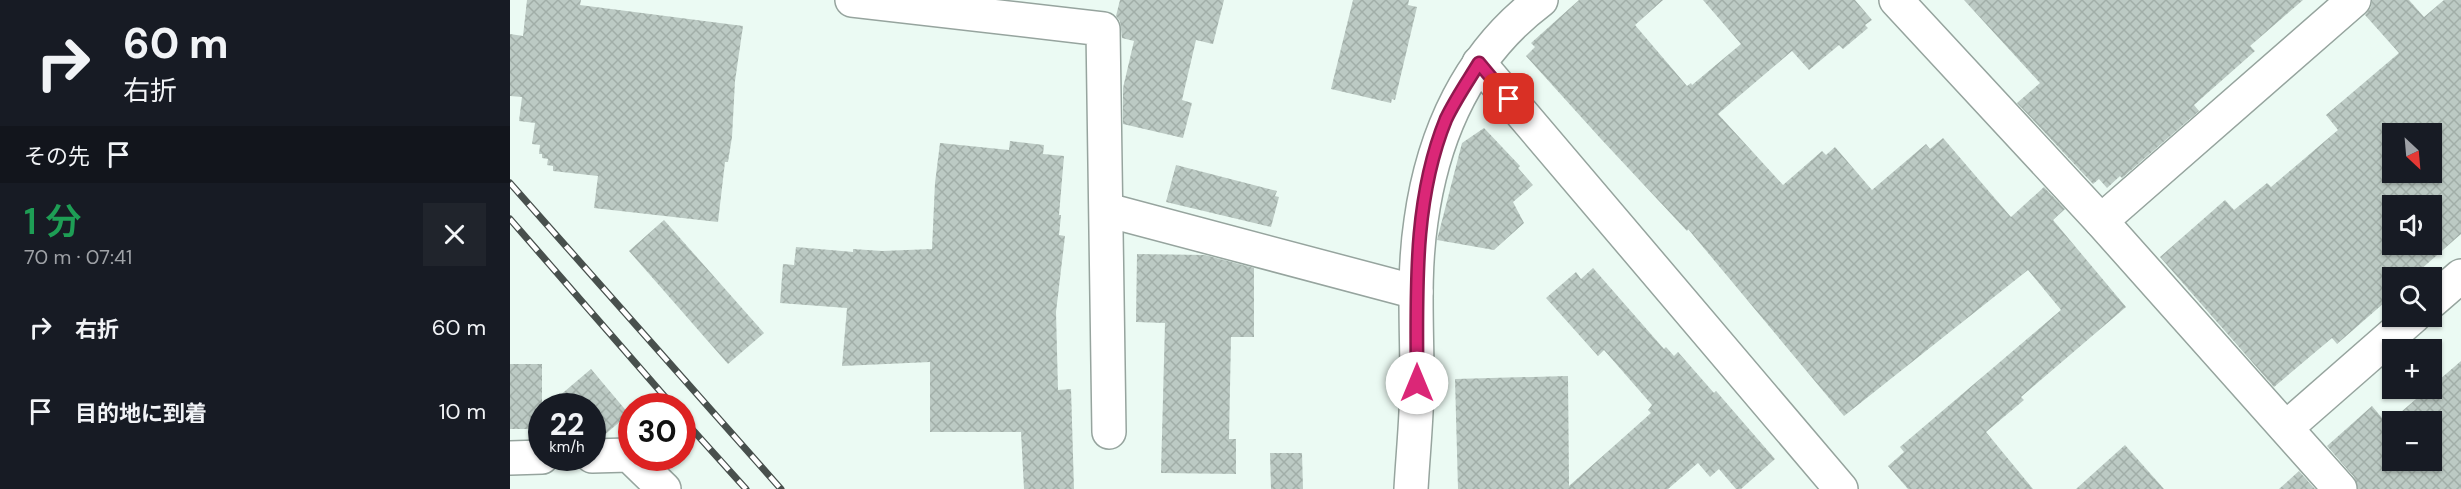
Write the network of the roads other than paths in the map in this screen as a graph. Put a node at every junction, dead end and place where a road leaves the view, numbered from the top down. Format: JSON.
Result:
{"nodes":[{"id":1,"x":852,"y":0,"type":"edge"},
{"id":2,"x":1541,"y":0,"type":"edge"},
{"id":3,"x":1896,"y":0,"type":"edge"},
{"id":4,"x":2354,"y":0,"type":"edge"},
{"id":5,"x":1479,"y":63,"type":"junction"},
{"id":6,"x":1107,"y":210,"type":"junction"},
{"id":7,"x":2101,"y":221,"type":"junction"},
{"id":8,"x":2461,"y":276,"type":"edge"},
{"id":9,"x":1416,"y":292,"type":"junction"},
{"id":10,"x":2442,"y":292,"type":"edge"},
{"id":11,"x":2401,"y":327,"type":"edge"},
{"id":12,"x":2286,"y":428,"type":"junction"},
{"id":13,"x":1109,"y":432,"type":"dead end"},
{"id":14,"x":606,"y":455,"type":"edge"},
{"id":15,"x":528,"y":457,"type":"edge"},
{"id":16,"x":510,"y":458,"type":"edge"},
{"id":17,"x":664,"y":489,"type":"edge"},
{"id":18,"x":1411,"y":489,"type":"edge"},
{"id":19,"x":1841,"y":489,"type":"edge"},
{"id":20,"x":2340,"y":489,"type":"edge"}],
"edges":[{"from":1,"to":6,"type":"street"},
{"from":2,"to":5,"type":"street"},
{"from":3,"to":7,"type":"street"},
{"from":4,"to":7,"type":"street"},
{"from":5,"to":9,"type":"street"},
{"from":5,"to":19,"type":"street"},
{"from":6,"to":9,"type":"street"},
{"from":6,"to":13,"type":"street"},
{"from":7,"to":12,"type":"street"},
{"from":8,"to":10,"type":"street"},
{"from":9,"to":18,"type":"street"},
{"from":11,"to":12,"type":"street"},
{"from":12,"to":20,"type":"street"},
{"from":14,"to":17,"type":"street"},
{"from":15,"to":16,"type":"street"}]}
